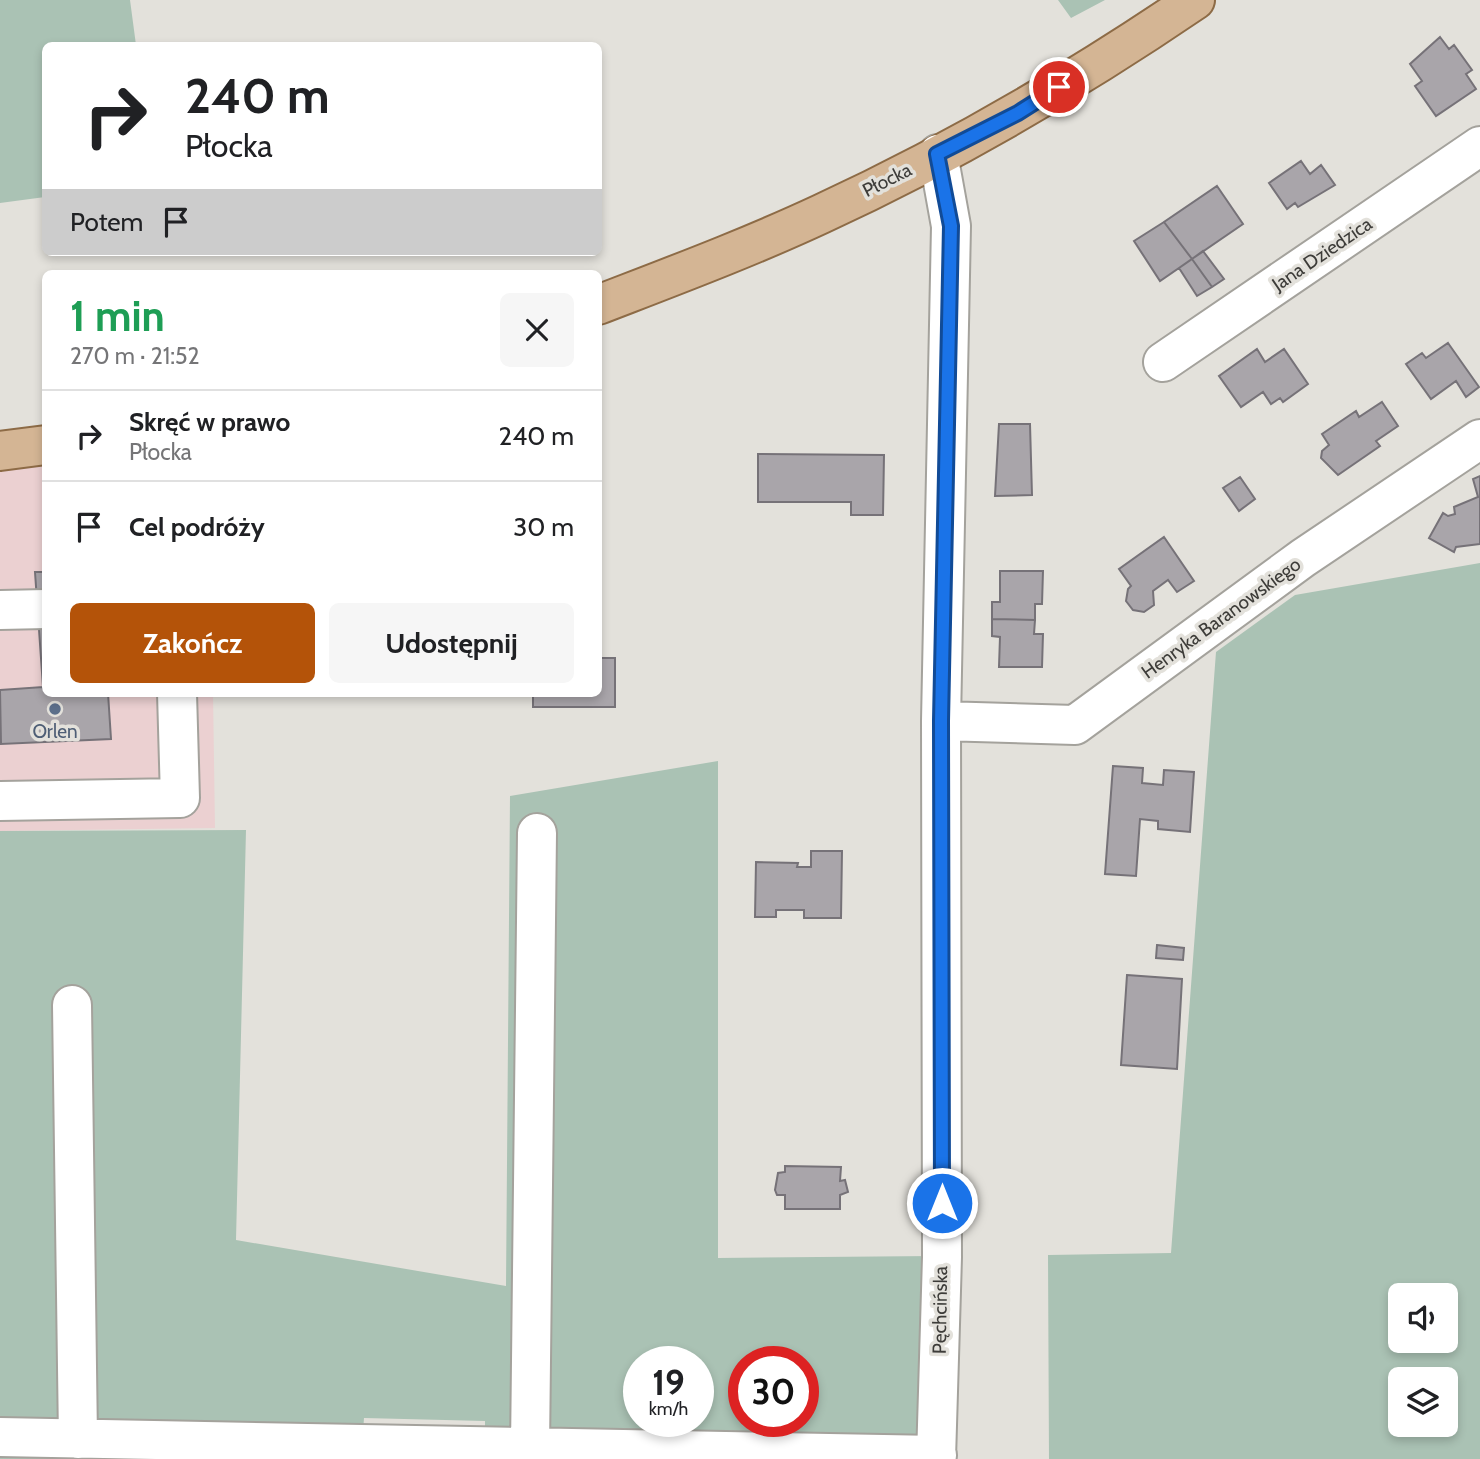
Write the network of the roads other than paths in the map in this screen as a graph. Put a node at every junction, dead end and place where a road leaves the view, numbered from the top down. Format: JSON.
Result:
{"nodes":[{"id":1,"x":1195,"y":0,"type":"edge"},
{"id":2,"x":1480,"y":146,"type":"edge"},
{"id":3,"x":937,"y":154,"type":"junction"},
{"id":4,"x":602,"y":303,"type":"edge"},
{"id":5,"x":1163,"y":362,"type":"dead end"},
{"id":6,"x":1480,"y":439,"type":"edge"},
{"id":7,"x":42,"y":446,"type":"edge"},
{"id":8,"x":0,"y":451,"type":"edge"},
{"id":9,"x":42,"y":609,"type":"edge"},
{"id":10,"x":0,"y":610,"type":"edge"},
{"id":11,"x":177,"y":697,"type":"edge"},
{"id":12,"x":941,"y":721,"type":"junction"},
{"id":13,"x":0,"y":801,"type":"edge"},
{"id":14,"x":537,"y":833,"type":"dead end"},
{"id":15,"x":72,"y":1005,"type":"dead end"},
{"id":16,"x":0,"y":1437,"type":"edge"},
{"id":17,"x":78,"y":1439,"type":"junction"},
{"id":18,"x":530,"y":1449,"type":"junction"},
{"id":19,"x":937,"y":1457,"type":"edge"}],
"edges":[{"from":1,"to":3,"type":"main road","name":"Płocka"},
{"from":2,"to":5,"type":"street","name":"Jana Dziedzica"},
{"from":3,"to":4,"type":"main road","name":"Płocka"},
{"from":3,"to":12,"type":"street","name":"Pęchcińska"},
{"from":6,"to":12,"type":"street","name":"Henryka Baranowskiego"},
{"from":7,"to":8,"type":"main road"},
{"from":9,"to":10,"type":"street"},
{"from":11,"to":13,"type":"street"},
{"from":12,"to":19,"type":"street","name":"Pęchcińska"},
{"from":14,"to":18,"type":"street"},
{"from":15,"to":17,"type":"street"},
{"from":16,"to":17,"type":"street"},
{"from":17,"to":18,"type":"street"},
{"from":18,"to":19,"type":"street"}]}
